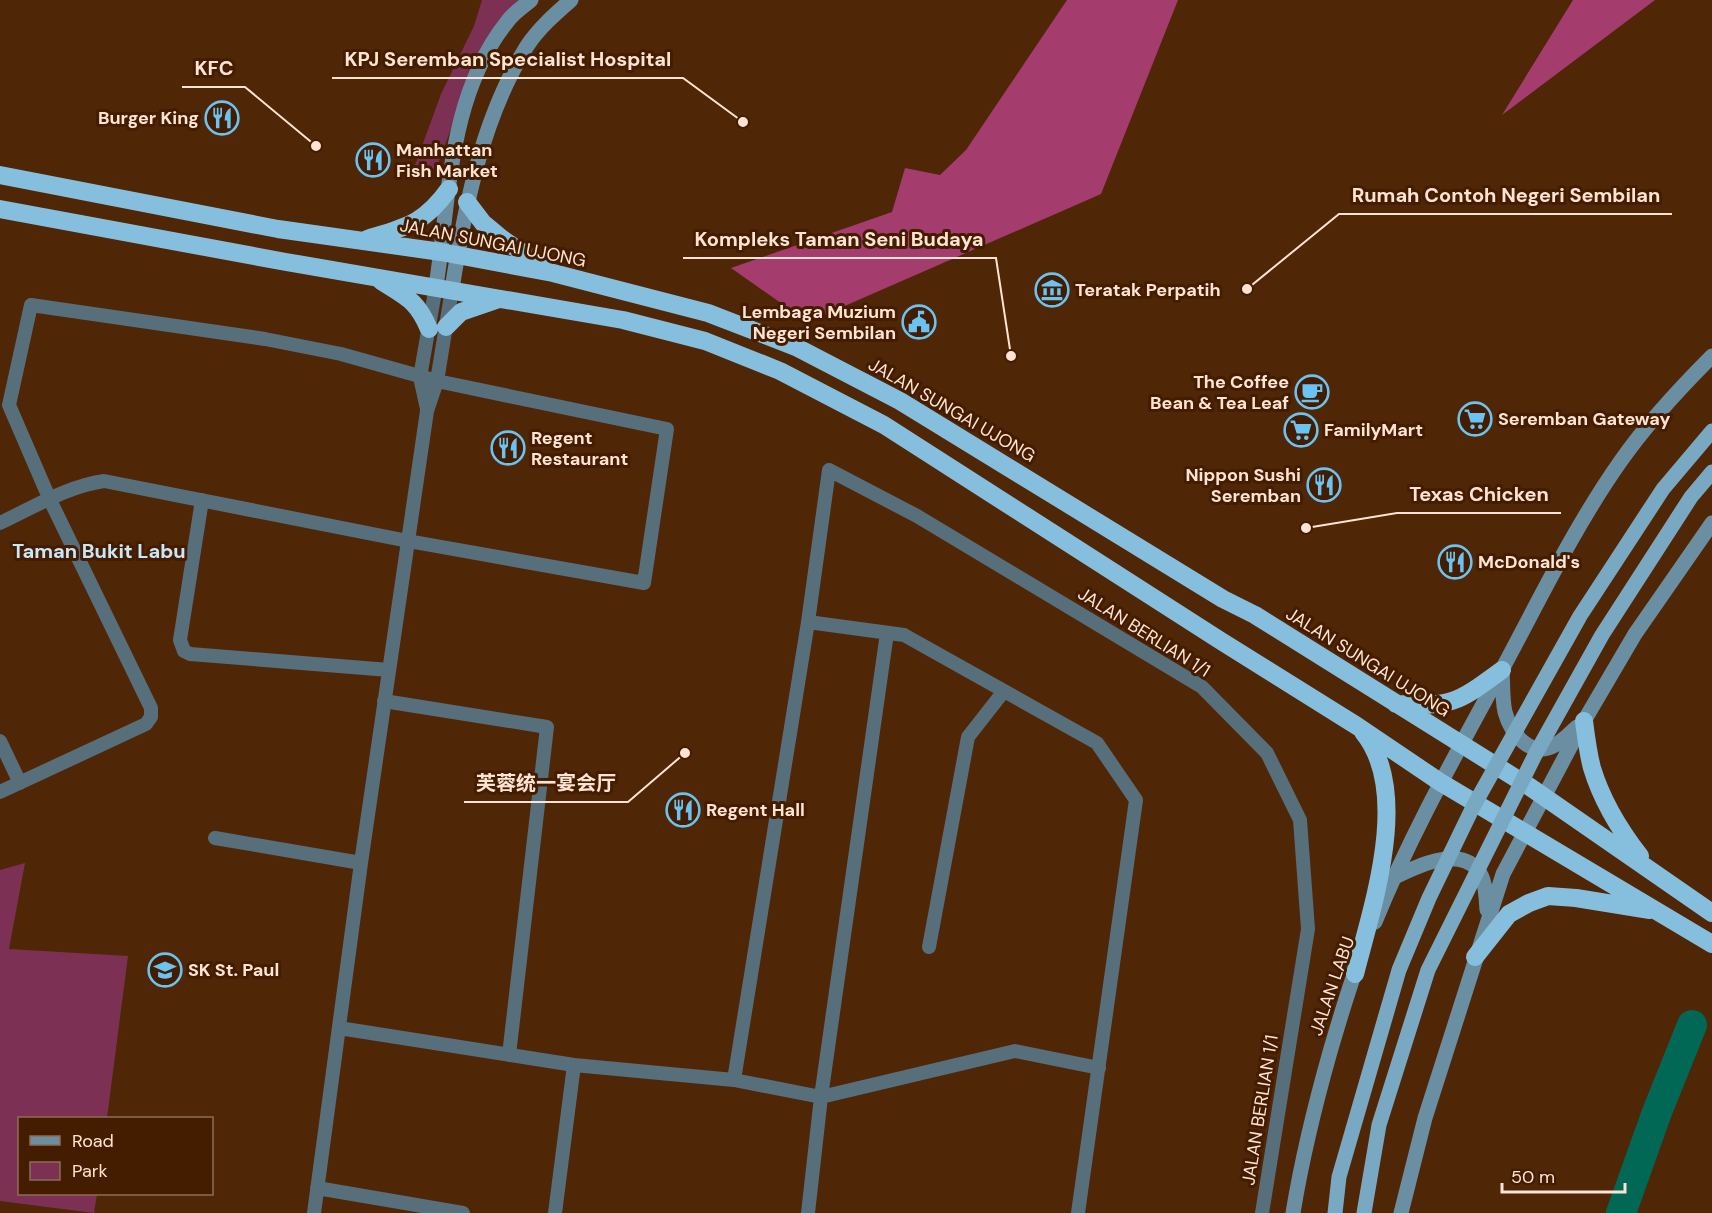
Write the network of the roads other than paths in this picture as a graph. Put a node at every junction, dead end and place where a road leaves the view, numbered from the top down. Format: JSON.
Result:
{"nodes":[{"id":1,"x":531,"y":0,"type":"edge"},
{"id":2,"x":571,"y":0,"type":"edge"},
{"id":3,"x":0,"y":175,"type":"edge"},
{"id":4,"x":449,"y":189,"type":"junction"},
{"id":5,"x":467,"y":202,"type":"junction"},
{"id":6,"x":0,"y":209,"type":"edge"},
{"id":7,"x":362,"y":240,"type":"junction"},
{"id":8,"x":449,"y":254,"type":"junction"},
{"id":9,"x":553,"y":273,"type":"junction"},
{"id":10,"x":372,"y":276,"type":"junction"},
{"id":11,"x":444,"y":288,"type":"junction"},
{"id":12,"x":504,"y":298,"type":"junction"},
{"id":13,"x":437,"y":328,"type":"junction"},
{"id":14,"x":1712,"y":356,"type":"edge"},
{"id":15,"x":420,"y":376,"type":"junction"},
{"id":16,"x":437,"y":381,"type":"junction"},
{"id":17,"x":427,"y":411,"type":"junction"},
{"id":18,"x":1712,"y":431,"type":"edge"},
{"id":19,"x":1712,"y":472,"type":"edge"},
{"id":20,"x":50,"y":500,"type":"junction"},
{"id":21,"x":202,"y":500,"type":"junction"},
{"id":22,"x":0,"y":523,"type":"edge"},
{"id":23,"x":1712,"y":523,"type":"edge"},
{"id":24,"x":408,"y":541,"type":"junction"},
{"id":25,"x":808,"y":622,"type":"junction"},
{"id":26,"x":887,"y":633,"type":"junction"},
{"id":27,"x":389,"y":670,"type":"junction"},
{"id":28,"x":1502,"y":670,"type":"junction"},
{"id":29,"x":1004,"y":691,"type":"junction"},
{"id":30,"x":384,"y":701,"type":"junction"},
{"id":31,"x":1394,"y":704,"type":"junction"},
{"id":32,"x":1584,"y":721,"type":"junction"},
{"id":33,"x":1357,"y":726,"type":"junction"},
{"id":34,"x":0,"y":741,"type":"edge"},
{"id":35,"x":1461,"y":745,"type":"junction"},
{"id":36,"x":1440,"y":782,"type":"junction"},
{"id":37,"x":20,"y":783,"type":"junction"},
{"id":38,"x":0,"y":792,"type":"edge"},
{"id":39,"x":1544,"y":797,"type":"junction"},
{"id":40,"x":1525,"y":831,"type":"junction"},
{"id":41,"x":214,"y":838,"type":"dead end"},
{"id":42,"x":360,"y":863,"type":"junction"},
{"id":43,"x":1650,"y":869,"type":"junction"},
{"id":44,"x":1393,"y":878,"type":"junction"},
{"id":45,"x":1712,"y":913,"type":"edge"},
{"id":46,"x":1667,"y":916,"type":"junction"},
{"id":47,"x":1487,"y":919,"type":"junction"},
{"id":48,"x":1712,"y":944,"type":"edge"},
{"id":49,"x":929,"y":947,"type":"dead end"},
{"id":50,"x":1475,"y":957,"type":"junction"},
{"id":51,"x":1355,"y":974,"type":"junction"},
{"id":52,"x":339,"y":1028,"type":"junction"},
{"id":53,"x":509,"y":1055,"type":"junction"},
{"id":54,"x":574,"y":1065,"type":"junction"},
{"id":55,"x":1099,"y":1068,"type":"junction"},
{"id":56,"x":734,"y":1080,"type":"junction"},
{"id":57,"x":821,"y":1097,"type":"junction"},
{"id":58,"x":317,"y":1188,"type":"junction"},
{"id":59,"x":314,"y":1213,"type":"edge"},
{"id":60,"x":463,"y":1213,"type":"edge"},
{"id":61,"x":555,"y":1213,"type":"edge"},
{"id":62,"x":808,"y":1213,"type":"edge"},
{"id":63,"x":1078,"y":1213,"type":"edge"},
{"id":64,"x":1262,"y":1213,"type":"edge"},
{"id":65,"x":1293,"y":1213,"type":"edge"},
{"id":66,"x":1335,"y":1213,"type":"edge"},
{"id":67,"x":1364,"y":1213,"type":"edge"},
{"id":68,"x":1401,"y":1213,"type":"edge"}],
"edges":[{"from":1,"to":4,"type":"main road"},
{"from":2,"to":5,"type":"main road"},
{"from":3,"to":7,"type":"highway","name":"JALAN SUNGAI UJONG"},
{"from":4,"to":7,"type":"highway"},
{"from":4,"to":8,"type":"main road"},
{"from":5,"to":8,"type":"main road"},
{"from":5,"to":9,"type":"highway"},
{"from":6,"to":10,"type":"highway"},
{"from":7,"to":8,"type":"highway","name":"JALAN SUNGAI UJONG"},
{"from":8,"to":9,"type":"highway","name":"JALAN SUNGAI UJONG"},
{"from":8,"to":11,"type":"main road"},
{"from":9,"to":31,"type":"highway","name":"JALAN SUNGAI UJONG"},
{"from":10,"to":11,"type":"highway"},
{"from":10,"to":13,"type":"highway"},
{"from":11,"to":12,"type":"highway"},
{"from":11,"to":13,"type":"street"},
{"from":12,"to":13,"type":"highway"},
{"from":12,"to":33,"type":"highway"},
{"from":13,"to":15,"type":"street"},
{"from":13,"to":16,"type":"street"},
{"from":14,"to":28,"type":"main road","name":"JALAN LABU"},
{"from":15,"to":16,"type":"street"},
{"from":15,"to":17,"type":"street"},
{"from":15,"to":20,"type":"street"},
{"from":16,"to":17,"type":"street"},
{"from":16,"to":24,"type":"street"},
{"from":17,"to":24,"type":"street"},
{"from":18,"to":66,"type":"main road","bridge":true},
{"from":19,"to":67,"type":"main road","bridge":true},
{"from":20,"to":21,"type":"street"},
{"from":20,"to":22,"type":"street"},
{"from":20,"to":37,"type":"street"},
{"from":21,"to":24,"type":"street"},
{"from":21,"to":27,"type":"street"},
{"from":23,"to":32,"type":"main road"},
{"from":24,"to":27,"type":"street"},
{"from":25,"to":26,"type":"street"},
{"from":25,"to":56,"type":"street"},
{"from":25,"to":64,"type":"street","name":"JALAN BERLIAN 1/1"},
{"from":26,"to":29,"type":"street"},
{"from":26,"to":57,"type":"street"},
{"from":27,"to":30,"type":"street"},
{"from":28,"to":31,"type":"highway"},
{"from":28,"to":32,"type":"main road"},
{"from":28,"to":35,"type":"main road","name":"JALAN LABU"},
{"from":29,"to":49,"type":"street"},
{"from":29,"to":55,"type":"street"},
{"from":30,"to":42,"type":"street"},
{"from":30,"to":53,"type":"street"},
{"from":31,"to":35,"type":"highway","name":"JALAN SUNGAI UJONG"},
{"from":32,"to":39,"type":"main road"},
{"from":32,"to":43,"type":"highway"},
{"from":33,"to":36,"type":"highway"},
{"from":33,"to":51,"type":"highway"},
{"from":34,"to":37,"type":"street"},
{"from":35,"to":36,"type":"main road","name":"JALAN LABU"},
{"from":35,"to":39,"type":"highway","name":"JALAN SUNGAI UJONG"},
{"from":36,"to":40,"type":"highway"},
{"from":36,"to":44,"type":"main road","name":"JALAN LABU"},
{"from":37,"to":38,"type":"street"},
{"from":39,"to":40,"type":"main road"},
{"from":39,"to":43,"type":"highway","name":"JALAN SUNGAI UJONG"},
{"from":40,"to":46,"type":"highway"},
{"from":40,"to":47,"type":"main road"},
{"from":41,"to":42,"type":"street"},
{"from":42,"to":52,"type":"street"},
{"from":43,"to":45,"type":"highway","name":"JALAN SUNGAI UJONG"},
{"from":44,"to":47,"type":"main road"},
{"from":44,"to":51,"type":"main road","name":"JALAN LABU"},
{"from":46,"to":48,"type":"highway"},
{"from":46,"to":50,"type":"highway"},
{"from":47,"to":50,"type":"main road"},
{"from":50,"to":68,"type":"main road"},
{"from":51,"to":65,"type":"main road","name":"JALAN LABU"},
{"from":52,"to":53,"type":"street"},
{"from":52,"to":58,"type":"street"},
{"from":53,"to":54,"type":"street"},
{"from":54,"to":56,"type":"street"},
{"from":54,"to":61,"type":"street"},
{"from":55,"to":57,"type":"street"},
{"from":55,"to":63,"type":"street"},
{"from":56,"to":57,"type":"street"},
{"from":57,"to":62,"type":"street"},
{"from":58,"to":59,"type":"street"},
{"from":58,"to":60,"type":"street"}]}
